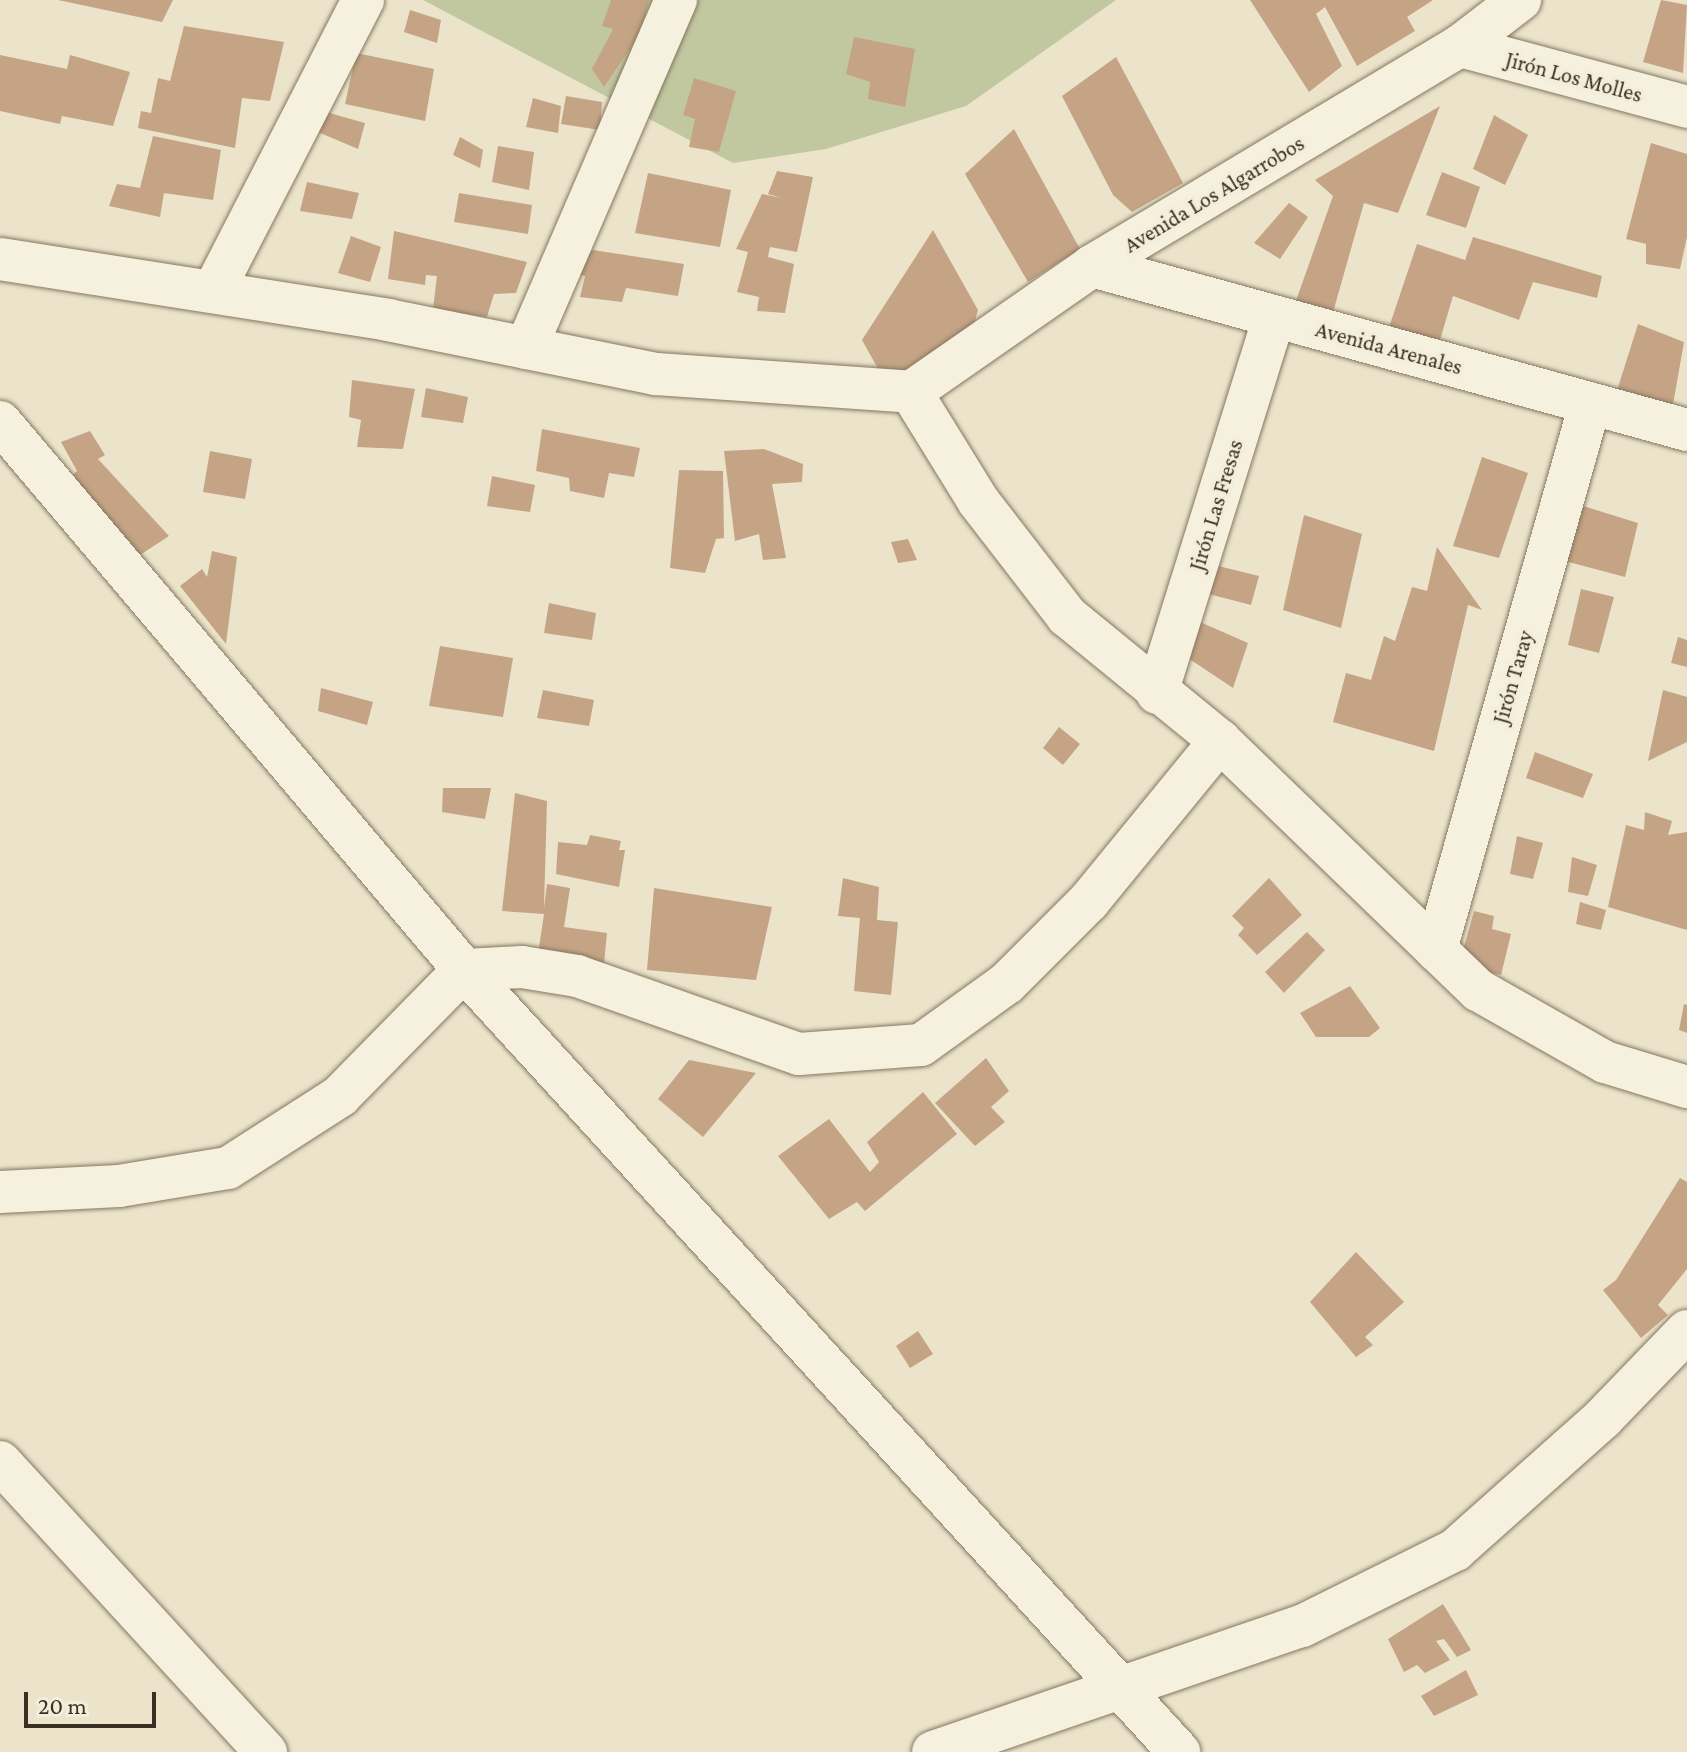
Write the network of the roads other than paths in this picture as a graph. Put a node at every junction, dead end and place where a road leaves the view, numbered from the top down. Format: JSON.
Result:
{"nodes":[{"id":1,"x":363,"y":0,"type":"edge"},
{"id":2,"x":676,"y":0,"type":"edge"},
{"id":3,"x":1520,"y":0,"type":"edge"},
{"id":4,"x":1460,"y":46,"type":"junction"},
{"id":5,"x":1687,"y":107,"type":"edge"},
{"id":6,"x":0,"y":259,"type":"edge"},
{"id":7,"x":1092,"y":266,"type":"junction"},
{"id":8,"x":214,"y":290,"type":"junction"},
{"id":9,"x":1274,"y":317,"type":"junction"},
{"id":10,"x":526,"y":348,"type":"junction"},
{"id":11,"x":911,"y":392,"type":"junction"},
{"id":12,"x":1590,"y":404,"type":"junction"},
{"id":13,"x":0,"y":422,"type":"edge"},
{"id":14,"x":1687,"y":430,"type":"edge"},
{"id":15,"x":1157,"y":693,"type":"junction"},
{"id":16,"x":1220,"y":741,"type":"junction"},
{"id":17,"x":1436,"y":950,"type":"junction"},
{"id":18,"x":464,"y":970,"type":"junction"},
{"id":19,"x":1687,"y":1087,"type":"edge"},
{"id":20,"x":0,"y":1192,"type":"edge"},
{"id":21,"x":1687,"y":1331,"type":"edge"},
{"id":22,"x":0,"y":1462,"type":"edge"},
{"id":23,"x":1124,"y":1689,"type":"junction"},
{"id":24,"x":266,"y":1752,"type":"edge"},
{"id":25,"x":933,"y":1752,"type":"edge"},
{"id":26,"x":1179,"y":1752,"type":"edge"}],
"edges":[{"from":1,"to":8,"type":"street"},
{"from":2,"to":10,"type":"street"},
{"from":3,"to":4,"type":"street","name":"Avenida Los Algarrobos"},
{"from":4,"to":5,"type":"street","name":"Jirón Los Molles"},
{"from":4,"to":7,"type":"street","name":"Avenida Los Algarrobos"},
{"from":6,"to":8,"type":"street"},
{"from":7,"to":9,"type":"street","name":"Avenida Arenales"},
{"from":7,"to":11,"type":"street","name":"Avenida Los Algarrobos"},
{"from":8,"to":10,"type":"street"},
{"from":9,"to":12,"type":"street","name":"Avenida Arenales"},
{"from":9,"to":15,"type":"street","name":"Jirón Las Fresas"},
{"from":10,"to":11,"type":"street"},
{"from":11,"to":15,"type":"street"},
{"from":12,"to":14,"type":"street","name":"Avenida Arenales"},
{"from":12,"to":17,"type":"street","name":"Jirón Taray"},
{"from":13,"to":18,"type":"street"},
{"from":15,"to":16,"type":"street"},
{"from":16,"to":17,"type":"street"},
{"from":16,"to":18,"type":"street"},
{"from":17,"to":19,"type":"street"},
{"from":18,"to":20,"type":"street"},
{"from":18,"to":23,"type":"street"},
{"from":21,"to":23,"type":"street"},
{"from":22,"to":24,"type":"street"},
{"from":23,"to":25,"type":"street"},
{"from":23,"to":26,"type":"street"}]}
